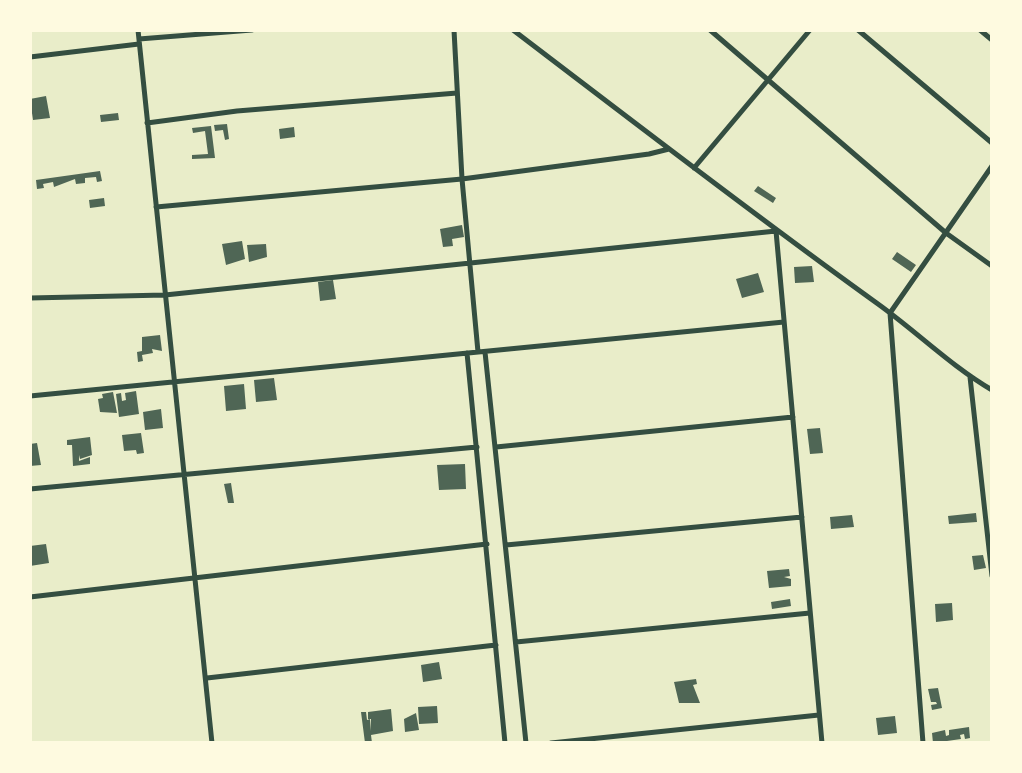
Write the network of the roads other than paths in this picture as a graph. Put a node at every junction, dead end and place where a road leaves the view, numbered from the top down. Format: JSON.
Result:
{"nodes":[{"id":1,"x":138,"y":30,"type":"edge"},
{"id":2,"x":252,"y":30,"type":"edge"},
{"id":3,"x":454,"y":30,"type":"edge"},
{"id":4,"x":513,"y":30,"type":"edge"},
{"id":5,"x":710,"y":30,"type":"edge"},
{"id":6,"x":810,"y":30,"type":"edge"},
{"id":7,"x":858,"y":30,"type":"edge"},
{"id":8,"x":979,"y":30,"type":"edge"},
{"id":9,"x":992,"y":40,"type":"edge"},
{"id":10,"x":139,"y":42,"type":"junction"},
{"id":11,"x":30,"y":57,"type":"edge"},
{"id":12,"x":768,"y":80,"type":"junction"},
{"id":13,"x":457,"y":93,"type":"junction"},
{"id":14,"x":147,"y":123,"type":"junction"},
{"id":15,"x":992,"y":143,"type":"edge"},
{"id":16,"x":669,"y":149,"type":"junction"},
{"id":17,"x":992,"y":166,"type":"edge"},
{"id":18,"x":694,"y":168,"type":"junction"},
{"id":19,"x":462,"y":179,"type":"junction"},
{"id":20,"x":156,"y":206,"type":"junction"},
{"id":21,"x":776,"y":231,"type":"junction"},
{"id":22,"x":946,"y":233,"type":"junction"},
{"id":23,"x":471,"y":263,"type":"junction"},
{"id":24,"x":992,"y":266,"type":"edge"},
{"id":25,"x":165,"y":295,"type":"junction"},
{"id":26,"x":30,"y":298,"type":"edge"},
{"id":27,"x":890,"y":313,"type":"junction"},
{"id":28,"x":784,"y":322,"type":"junction"},
{"id":29,"x":482,"y":352,"type":"junction"},
{"id":30,"x":467,"y":354,"type":"junction"},
{"id":31,"x":970,"y":377,"type":"junction"},
{"id":32,"x":174,"y":381,"type":"junction"},
{"id":33,"x":992,"y":390,"type":"edge"},
{"id":34,"x":30,"y":396,"type":"edge"},
{"id":35,"x":793,"y":417,"type":"junction"},
{"id":36,"x":477,"y":447,"type":"junction"},
{"id":37,"x":496,"y":447,"type":"junction"},
{"id":38,"x":184,"y":477,"type":"junction"},
{"id":39,"x":30,"y":489,"type":"edge"},
{"id":40,"x":802,"y":517,"type":"junction"},
{"id":41,"x":487,"y":544,"type":"junction"},
{"id":42,"x":506,"y":545,"type":"junction"},
{"id":43,"x":992,"y":576,"type":"edge"},
{"id":44,"x":196,"y":578,"type":"junction"},
{"id":45,"x":30,"y":597,"type":"edge"},
{"id":46,"x":810,"y":613,"type":"junction"},
{"id":47,"x":516,"y":642,"type":"junction"},
{"id":48,"x":496,"y":645,"type":"junction"},
{"id":49,"x":207,"y":678,"type":"junction"},
{"id":50,"x":819,"y":715,"type":"junction"},
{"id":51,"x":212,"y":743,"type":"edge"},
{"id":52,"x":505,"y":743,"type":"edge"},
{"id":53,"x":526,"y":743,"type":"edge"},
{"id":54,"x":551,"y":743,"type":"edge"},
{"id":55,"x":822,"y":743,"type":"edge"},
{"id":56,"x":923,"y":743,"type":"edge"}],
"edges":[{"from":1,"to":10,"type":"street"},
{"from":2,"to":10,"type":"street"},
{"from":3,"to":13,"type":"street"},
{"from":4,"to":16,"type":"street"},
{"from":5,"to":12,"type":"street"},
{"from":6,"to":12,"type":"street"},
{"from":7,"to":15,"type":"street"},
{"from":8,"to":9,"type":"street"},
{"from":10,"to":11,"type":"street"},
{"from":10,"to":14,"type":"street"},
{"from":12,"to":18,"type":"street"},
{"from":12,"to":22,"type":"street"},
{"from":13,"to":14,"type":"street"},
{"from":13,"to":19,"type":"street"},
{"from":14,"to":20,"type":"street"},
{"from":16,"to":18,"type":"street"},
{"from":16,"to":19,"type":"street"},
{"from":17,"to":22,"type":"street"},
{"from":18,"to":21,"type":"street"},
{"from":19,"to":20,"type":"street"},
{"from":19,"to":23,"type":"street"},
{"from":20,"to":25,"type":"street"},
{"from":21,"to":23,"type":"street"},
{"from":21,"to":27,"type":"street"},
{"from":21,"to":28,"type":"street"},
{"from":22,"to":24,"type":"street"},
{"from":22,"to":27,"type":"street"},
{"from":23,"to":25,"type":"street"},
{"from":23,"to":29,"type":"street"},
{"from":25,"to":26,"type":"street"},
{"from":25,"to":32,"type":"street"},
{"from":27,"to":31,"type":"street"},
{"from":27,"to":56,"type":"street"},
{"from":28,"to":29,"type":"street"},
{"from":28,"to":35,"type":"street"},
{"from":29,"to":30,"type":"street"},
{"from":29,"to":37,"type":"street"},
{"from":30,"to":32,"type":"street"},
{"from":30,"to":36,"type":"street"},
{"from":31,"to":33,"type":"street"},
{"from":31,"to":43,"type":"street"},
{"from":32,"to":34,"type":"street"},
{"from":32,"to":38,"type":"street"},
{"from":35,"to":37,"type":"street"},
{"from":35,"to":40,"type":"street"},
{"from":36,"to":38,"type":"street"},
{"from":36,"to":41,"type":"street"},
{"from":37,"to":42,"type":"street"},
{"from":38,"to":39,"type":"street"},
{"from":38,"to":44,"type":"street"},
{"from":40,"to":42,"type":"street"},
{"from":40,"to":46,"type":"street"},
{"from":41,"to":44,"type":"street"},
{"from":41,"to":48,"type":"street"},
{"from":42,"to":47,"type":"street"},
{"from":44,"to":45,"type":"street"},
{"from":44,"to":49,"type":"street"},
{"from":46,"to":47,"type":"street"},
{"from":46,"to":50,"type":"street"},
{"from":47,"to":53,"type":"street"},
{"from":48,"to":49,"type":"street"},
{"from":48,"to":52,"type":"street"},
{"from":49,"to":51,"type":"street"},
{"from":50,"to":54,"type":"street"},
{"from":50,"to":55,"type":"street"}]}
